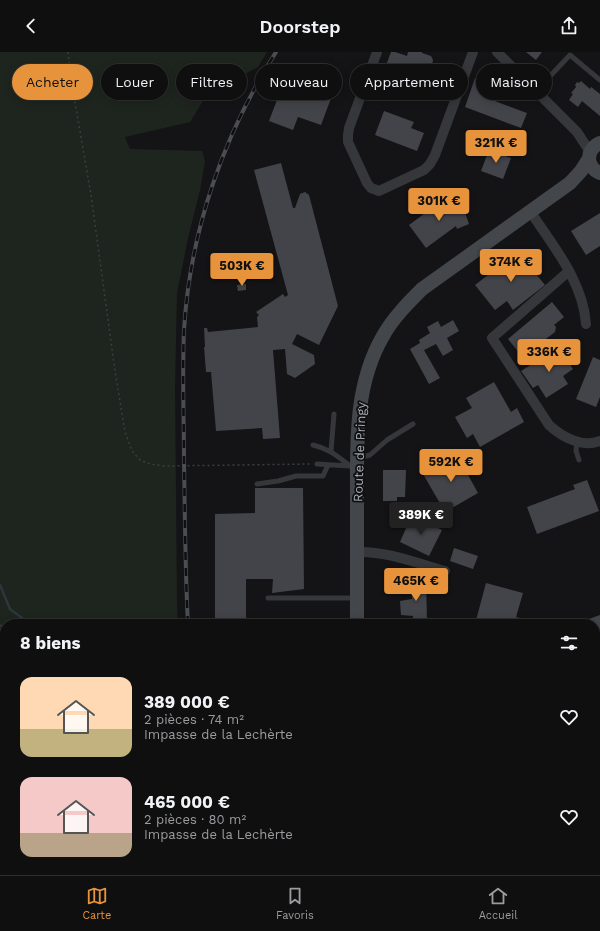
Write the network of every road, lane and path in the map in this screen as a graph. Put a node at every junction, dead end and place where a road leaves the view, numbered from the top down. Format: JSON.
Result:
{"nodes":[{"id":1,"x":68,"y":52,"type":"edge"},
{"id":2,"x":377,"y":52,"type":"edge"},
{"id":3,"x":473,"y":52,"type":"edge"},
{"id":4,"x":496,"y":52,"type":"edge"},
{"id":5,"x":508,"y":64,"type":"edge"},
{"id":6,"x":552,"y":74,"type":"edge"},
{"id":7,"x":600,"y":80,"type":"edge"},
{"id":8,"x":545,"y":100,"type":"edge"},
{"id":9,"x":596,"y":157,"type":"edge"},
{"id":10,"x":530,"y":211,"type":"junction"},
{"id":11,"x":570,"y":271,"type":"junction"},
{"id":12,"x":586,"y":324,"type":"dead end"},
{"id":13,"x":334,"y":414,"type":"dead end"},
{"id":14,"x":413,"y":424,"type":"dead end"},
{"id":15,"x":577,"y":441,"type":"junction"},
{"id":16,"x":600,"y":441,"type":"edge"},
{"id":17,"x":313,"y":445,"type":"dead end"},
{"id":18,"x":331,"y":451,"type":"junction"},
{"id":19,"x":579,"y":460,"type":"dead end"},
{"id":20,"x":355,"y":463,"type":"junction"},
{"id":21,"x":317,"y":464,"type":"joint"},
{"id":22,"x":328,"y":464,"type":"junction"},
{"id":23,"x":257,"y":484,"type":"dead end"},
{"id":24,"x":357,"y":552,"type":"junction"},
{"id":25,"x":445,"y":571,"type":"dead end"},
{"id":26,"x":268,"y":598,"type":"dead end"},
{"id":27,"x":357,"y":598,"type":"junction"},
{"id":28,"x":357,"y":619,"type":"edge"}],
"edges":[{"from":1,"to":21,"type":"path"},
{"from":2,"to":3,"type":"street"},
{"from":4,"to":5,"type":"street"},
{"from":6,"to":7,"type":"lane"},
{"from":8,"to":9,"type":"street"},
{"from":9,"to":10,"type":"street","name":"Route de Pringy"},
{"from":10,"to":11,"type":"street"},
{"from":10,"to":20,"type":"street","name":"Route de Pringy"},
{"from":11,"to":12,"type":"street"},
{"from":11,"to":15,"type":"street"},
{"from":13,"to":18,"type":"lane"},
{"from":14,"to":20,"type":"lane"},
{"from":15,"to":16,"type":"street"},
{"from":15,"to":19,"type":"lane"},
{"from":17,"to":18,"type":"lane"},
{"from":18,"to":20,"type":"lane"},
{"from":20,"to":22,"type":"lane"},
{"from":20,"to":24,"type":"street","name":"Route de Pringy"},
{"from":21,"to":22,"type":"lane"},
{"from":22,"to":23,"type":"lane"},
{"from":24,"to":25,"type":"street"},
{"from":24,"to":27,"type":"street","name":"Route de Pringy"},
{"from":26,"to":27,"type":"lane"},
{"from":27,"to":28,"type":"street","name":"Route de Pringy"}]}
